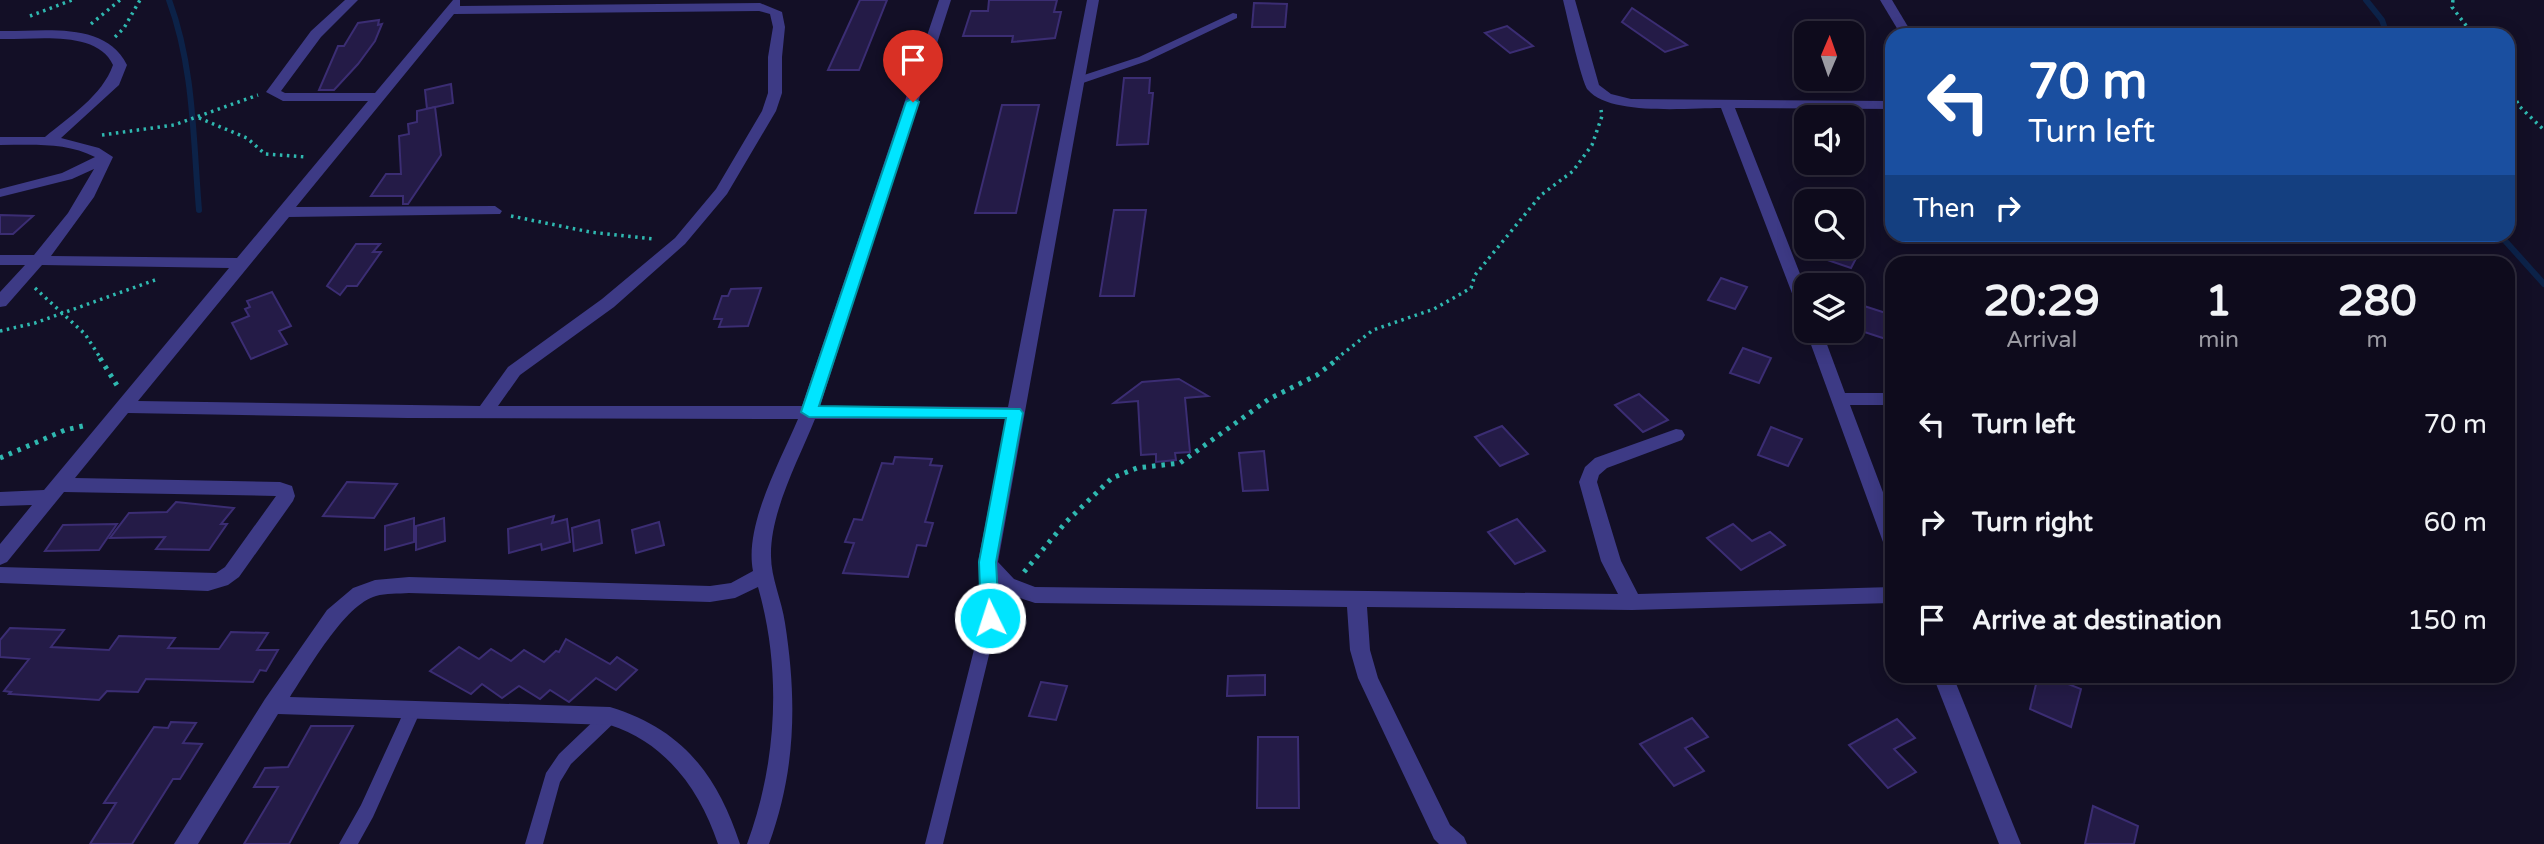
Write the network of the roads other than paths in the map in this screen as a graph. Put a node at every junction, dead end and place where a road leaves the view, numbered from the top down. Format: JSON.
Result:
{"nodes":[{"id":1,"x":352,"y":0,"type":"edge"},
{"id":2,"x":946,"y":0,"type":"edge"},
{"id":3,"x":1093,"y":0,"type":"edge"},
{"id":4,"x":1569,"y":0,"type":"edge"},
{"id":5,"x":1886,"y":0,"type":"edge"},
{"id":6,"x":454,"y":5,"type":"edge"},
{"id":7,"x":1233,"y":16,"type":"dead end"},
{"id":8,"x":1903,"y":28,"type":"edge"},
{"id":9,"x":0,"y":35,"type":"edge"},
{"id":10,"x":1076,"y":82,"type":"junction"},
{"id":11,"x":380,"y":97,"type":"junction"},
{"id":12,"x":1727,"y":105,"type":"junction"},
{"id":13,"x":1885,"y":105,"type":"edge"},
{"id":14,"x":0,"y":141,"type":"edge"},
{"id":15,"x":49,"y":141,"type":"junction"},
{"id":16,"x":106,"y":157,"type":"junction"},
{"id":17,"x":0,"y":193,"type":"edge"},
{"id":18,"x":495,"y":211,"type":"road end"},
{"id":19,"x":284,"y":212,"type":"junction"},
{"id":20,"x":0,"y":260,"type":"edge"},
{"id":21,"x":35,"y":261,"type":"junction"},
{"id":22,"x":241,"y":263,"type":"junction"},
{"id":23,"x":1794,"y":278,"type":"edge"},
{"id":24,"x":0,"y":302,"type":"edge"},
{"id":25,"x":1818,"y":343,"type":"edge"},
{"id":26,"x":1839,"y":399,"type":"junction"},
{"id":27,"x":1885,"y":399,"type":"edge"},
{"id":28,"x":122,"y":407,"type":"junction"},
{"id":29,"x":486,"y":410,"type":"junction"},
{"id":30,"x":809,"y":412,"type":"junction"},
{"id":31,"x":1015,"y":413,"type":"junction"},
{"id":32,"x":1676,"y":435,"type":"dead end"},
{"id":33,"x":54,"y":491,"type":"junction"},
{"id":34,"x":0,"y":499,"type":"edge"},
{"id":35,"x":1885,"y":523,"type":"edge"},
{"id":36,"x":0,"y":557,"type":"edge"},
{"id":37,"x":988,"y":562,"type":"junction"},
{"id":38,"x":0,"y":575,"type":"edge"},
{"id":39,"x":762,"y":576,"type":"junction"},
{"id":40,"x":1885,"y":596,"type":"edge"},
{"id":41,"x":1357,"y":601,"type":"junction"},
{"id":42,"x":1632,"y":602,"type":"junction"},
{"id":43,"x":1946,"y":683,"type":"edge"},
{"id":44,"x":272,"y":705,"type":"junction"},
{"id":45,"x":413,"y":710,"type":"junction"},
{"id":46,"x":610,"y":716,"type":"junction"},
{"id":47,"x":185,"y":844,"type":"edge"},
{"id":48,"x":348,"y":844,"type":"edge"},
{"id":49,"x":534,"y":844,"type":"edge"},
{"id":50,"x":729,"y":844,"type":"edge"},
{"id":51,"x":758,"y":844,"type":"edge"},
{"id":52,"x":934,"y":844,"type":"edge"},
{"id":53,"x":1457,"y":844,"type":"edge"},
{"id":54,"x":2010,"y":844,"type":"edge"}],
"edges":[{"from":1,"to":11,"type":"street"},
{"from":2,"to":30,"type":"street"},
{"from":3,"to":10,"type":"street"},
{"from":4,"to":12,"type":"street"},
{"from":5,"to":8,"type":"street"},
{"from":6,"to":11,"type":"street"},
{"from":6,"to":29,"type":"street"},
{"from":7,"to":10,"type":"lane"},
{"from":9,"to":15,"type":"street"},
{"from":10,"to":31,"type":"street"},
{"from":11,"to":19,"type":"street"},
{"from":12,"to":13,"type":"street"},
{"from":12,"to":23,"type":"street"},
{"from":14,"to":15,"type":"street"},
{"from":15,"to":16,"type":"street"},
{"from":16,"to":17,"type":"street"},
{"from":16,"to":21,"type":"street"},
{"from":18,"to":19,"type":"street"},
{"from":19,"to":22,"type":"street"},
{"from":20,"to":21,"type":"street"},
{"from":21,"to":22,"type":"street"},
{"from":21,"to":24,"type":"street"},
{"from":22,"to":28,"type":"street"},
{"from":25,"to":26,"type":"street"},
{"from":26,"to":27,"type":"street"},
{"from":26,"to":35,"type":"street"},
{"from":28,"to":29,"type":"street"},
{"from":28,"to":33,"type":"street"},
{"from":29,"to":30,"type":"street"},
{"from":30,"to":31,"type":"street"},
{"from":30,"to":39,"type":"street"},
{"from":31,"to":37,"type":"street"},
{"from":32,"to":42,"type":"street"},
{"from":33,"to":34,"type":"street"},
{"from":33,"to":36,"type":"street"},
{"from":33,"to":38,"type":"street"},
{"from":37,"to":41,"type":"street"},
{"from":37,"to":52,"type":"lane"},
{"from":39,"to":44,"type":"street"},
{"from":39,"to":51,"type":"street"},
{"from":40,"to":42,"type":"street"},
{"from":41,"to":42,"type":"street"},
{"from":41,"to":53,"type":"street"},
{"from":43,"to":54,"type":"street"},
{"from":44,"to":45,"type":"street"},
{"from":44,"to":47,"type":"street"},
{"from":45,"to":46,"type":"street"},
{"from":45,"to":48,"type":"lane"},
{"from":46,"to":49,"type":"lane"},
{"from":46,"to":50,"type":"street"}]}
